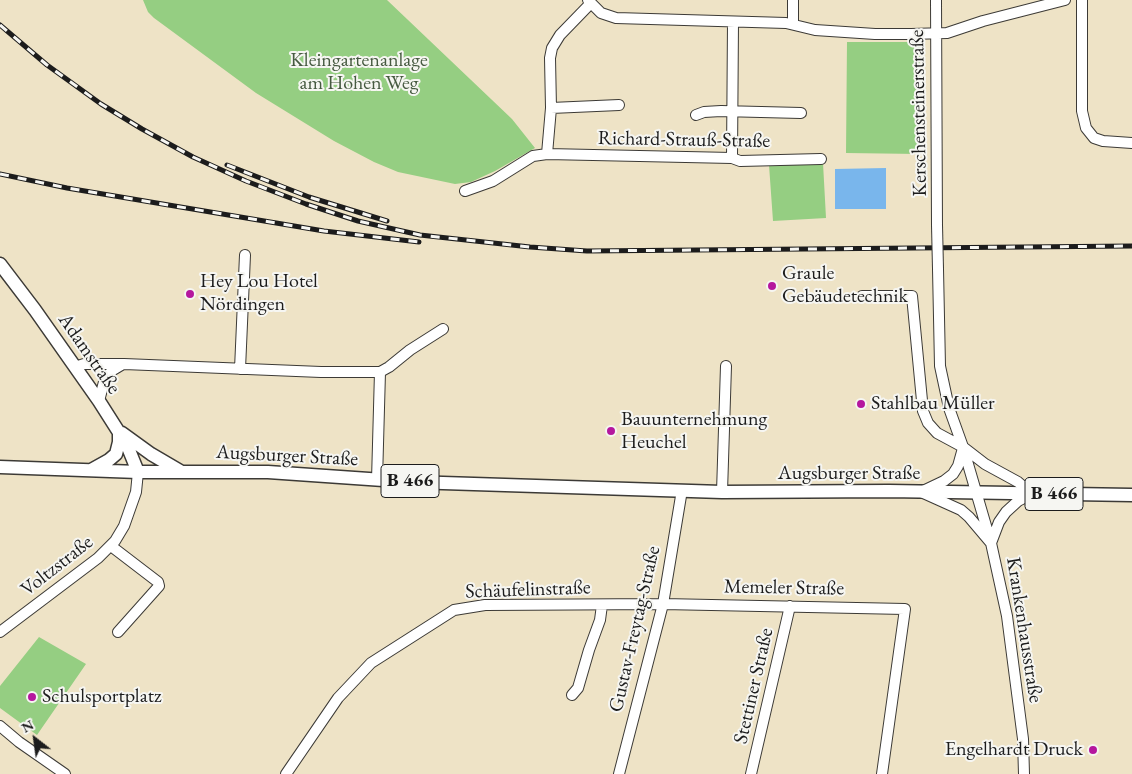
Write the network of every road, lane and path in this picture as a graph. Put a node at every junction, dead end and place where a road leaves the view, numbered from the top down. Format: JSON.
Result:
{"nodes":[{"id":1,"x":793,"y":0,"type":"edge"},
{"id":2,"x":936,"y":0,"type":"edge"},
{"id":3,"x":1065,"y":0,"type":"edge"},
{"id":4,"x":1082,"y":0,"type":"edge"},
{"id":5,"x":589,"y":1,"type":"edge"},
{"id":6,"x":733,"y":22,"type":"junction"},
{"id":7,"x":793,"y":24,"type":"junction"},
{"id":8,"x":936,"y":34,"type":"junction"},
{"id":9,"x":619,"y":105,"type":"dead end"},
{"id":10,"x":551,"y":108,"type":"junction"},
{"id":11,"x":733,"y":112,"type":"junction"},
{"id":12,"x":801,"y":113,"type":"dead end"},
{"id":13,"x":696,"y":115,"type":"dead end"},
{"id":14,"x":1132,"y":143,"type":"edge"},
{"id":15,"x":547,"y":154,"type":"junction"},
{"id":16,"x":732,"y":158,"type":"junction"},
{"id":17,"x":821,"y":159,"type":"dead end"},
{"id":18,"x":465,"y":191,"type":"dead end"},
{"id":19,"x":245,"y":256,"type":"dead end"},
{"id":20,"x":0,"y":264,"type":"edge"},
{"id":21,"x":862,"y":296,"type":"dead end"},
{"id":22,"x":443,"y":329,"type":"dead end"},
{"id":23,"x":124,"y":364,"type":"junction"},
{"id":24,"x":726,"y":366,"type":"dead end"},
{"id":25,"x":75,"y":367,"type":"junction"},
{"id":26,"x":240,"y":369,"type":"junction"},
{"id":27,"x":380,"y":372,"type":"junction"},
{"id":28,"x":99,"y":401,"type":"junction"},
{"id":29,"x":118,"y":430,"type":"junction"},
{"id":30,"x":963,"y":447,"type":"junction"},
{"id":31,"x":0,"y":467,"type":"edge"},
{"id":32,"x":91,"y":470,"type":"junction"},
{"id":33,"x":180,"y":471,"type":"junction"},
{"id":34,"x":138,"y":472,"type":"junction"},
{"id":35,"x":377,"y":480,"type":"junction"},
{"id":36,"x":682,"y":490,"type":"junction"},
{"id":37,"x":722,"y":492,"type":"junction"},
{"id":38,"x":920,"y":492,"type":"junction"},
{"id":39,"x":977,"y":494,"type":"junction"},
{"id":40,"x":1032,"y":494,"type":"junction"},
{"id":41,"x":1132,"y":495,"type":"edge"},
{"id":42,"x":992,"y":543,"type":"junction"},
{"id":43,"x":111,"y":546,"type":"junction"},
{"id":44,"x":663,"y":604,"type":"junction"},
{"id":45,"x":602,"y":605,"type":"junction"},
{"id":46,"x":790,"y":606,"type":"junction"},
{"id":47,"x":0,"y":632,"type":"edge"},
{"id":48,"x":118,"y":632,"type":"dead end"},
{"id":49,"x":572,"y":695,"type":"dead end"},
{"id":50,"x":0,"y":726,"type":"edge"},
{"id":51,"x":65,"y":774,"type":"edge"},
{"id":52,"x":286,"y":774,"type":"edge"},
{"id":53,"x":618,"y":774,"type":"edge"},
{"id":54,"x":751,"y":774,"type":"edge"},
{"id":55,"x":882,"y":774,"type":"edge"},
{"id":56,"x":1024,"y":774,"type":"edge"}],
"edges":[{"from":1,"to":7,"type":"street"},
{"from":2,"to":8,"type":"street","name":"Kerschensteinerstraße"},
{"from":3,"to":8,"type":"street"},
{"from":4,"to":14,"type":"street"},
{"from":5,"to":6,"type":"street"},
{"from":5,"to":10,"type":"street"},
{"from":6,"to":7,"type":"street"},
{"from":6,"to":11,"type":"street"},
{"from":7,"to":8,"type":"street"},
{"from":8,"to":30,"type":"street","name":"Kerschensteinerstraße","bridge":true},
{"from":9,"to":10,"type":"street"},
{"from":10,"to":15,"type":"street"},
{"from":11,"to":12,"type":"street"},
{"from":11,"to":13,"type":"street"},
{"from":11,"to":16,"type":"street"},
{"from":15,"to":16,"type":"street","name":"Richard-Strauß-Straße"},
{"from":15,"to":18,"type":"street","name":"Richard-Strauß-Straße"},
{"from":16,"to":17,"type":"street","name":"Richard-Strauß-Straße"},
{"from":19,"to":26,"type":"street"},
{"from":20,"to":25,"type":"main road","name":"Adamstraße","number":"B 466"},
{"from":21,"to":30,"type":"street"},
{"from":22,"to":27,"type":"street"},
{"from":23,"to":25,"type":"street"},
{"from":23,"to":26,"type":"street"},
{"from":23,"to":28,"type":"street"},
{"from":24,"to":37,"type":"street"},
{"from":25,"to":28,"type":"main road","name":"Adamstraße","number":"B 466"},
{"from":26,"to":27,"type":"street"},
{"from":27,"to":35,"type":"street"},
{"from":28,"to":29,"type":"main road","name":"Adamstraße","number":"B 466"},
{"from":29,"to":32,"type":"main road"},
{"from":29,"to":33,"type":"main road","number":"B 466"},
{"from":29,"to":34,"type":"main road","name":"Adamstraße","number":"B 466"},
{"from":30,"to":38,"type":"street"},
{"from":30,"to":39,"type":"street"},
{"from":30,"to":40,"type":"street"},
{"from":31,"to":32,"type":"main road","name":"Augsburger Straße"},
{"from":32,"to":34,"type":"main road","name":"Augsburger Straße"},
{"from":33,"to":34,"type":"main road","name":"Augsburger Straße","number":"B 466"},
{"from":33,"to":35,"type":"main road","name":"Augsburger Straße","number":"B 466"},
{"from":34,"to":43,"type":"street","name":"Voltzstraße"},
{"from":35,"to":36,"type":"main road","name":"Augsburger Straße","number":"B 466"},
{"from":36,"to":37,"type":"main road","name":"Augsburger Straße","number":"B 466"},
{"from":36,"to":44,"type":"street","name":"Gustav-Freytag-Straße"},
{"from":37,"to":38,"type":"main road","name":"Augsburger Straße","number":"B 466"},
{"from":38,"to":39,"type":"main road","name":"Augsburger Straße","number":"B 466"},
{"from":38,"to":42,"type":"street"},
{"from":39,"to":40,"type":"main road","name":"Augsburger Straße","number":"B 466"},
{"from":39,"to":42,"type":"street","name":"Krankenhausstraße"},
{"from":40,"to":41,"type":"main road","name":"Augsburger Straße","number":"B 466"},
{"from":40,"to":42,"type":"street"},
{"from":42,"to":56,"type":"street","name":"Krankenhausstraße"},
{"from":43,"to":47,"type":"street","name":"Voltzstraße"},
{"from":43,"to":48,"type":"street","name":"Voltzstraße"},
{"from":44,"to":45,"type":"street","name":"Schäufelinstraße"},
{"from":44,"to":46,"type":"street","name":"Memeler Straße"},
{"from":44,"to":53,"type":"street","name":"Gustav-Freytag-Straße"},
{"from":45,"to":49,"type":"street","name":"Schäufelinstraße"},
{"from":45,"to":52,"type":"street","name":"Schäufelinstraße"},
{"from":46,"to":54,"type":"street","name":"Stettiner Straße"},
{"from":46,"to":55,"type":"street","name":"Memeler Straße"},
{"from":50,"to":51,"type":"street"}]}
